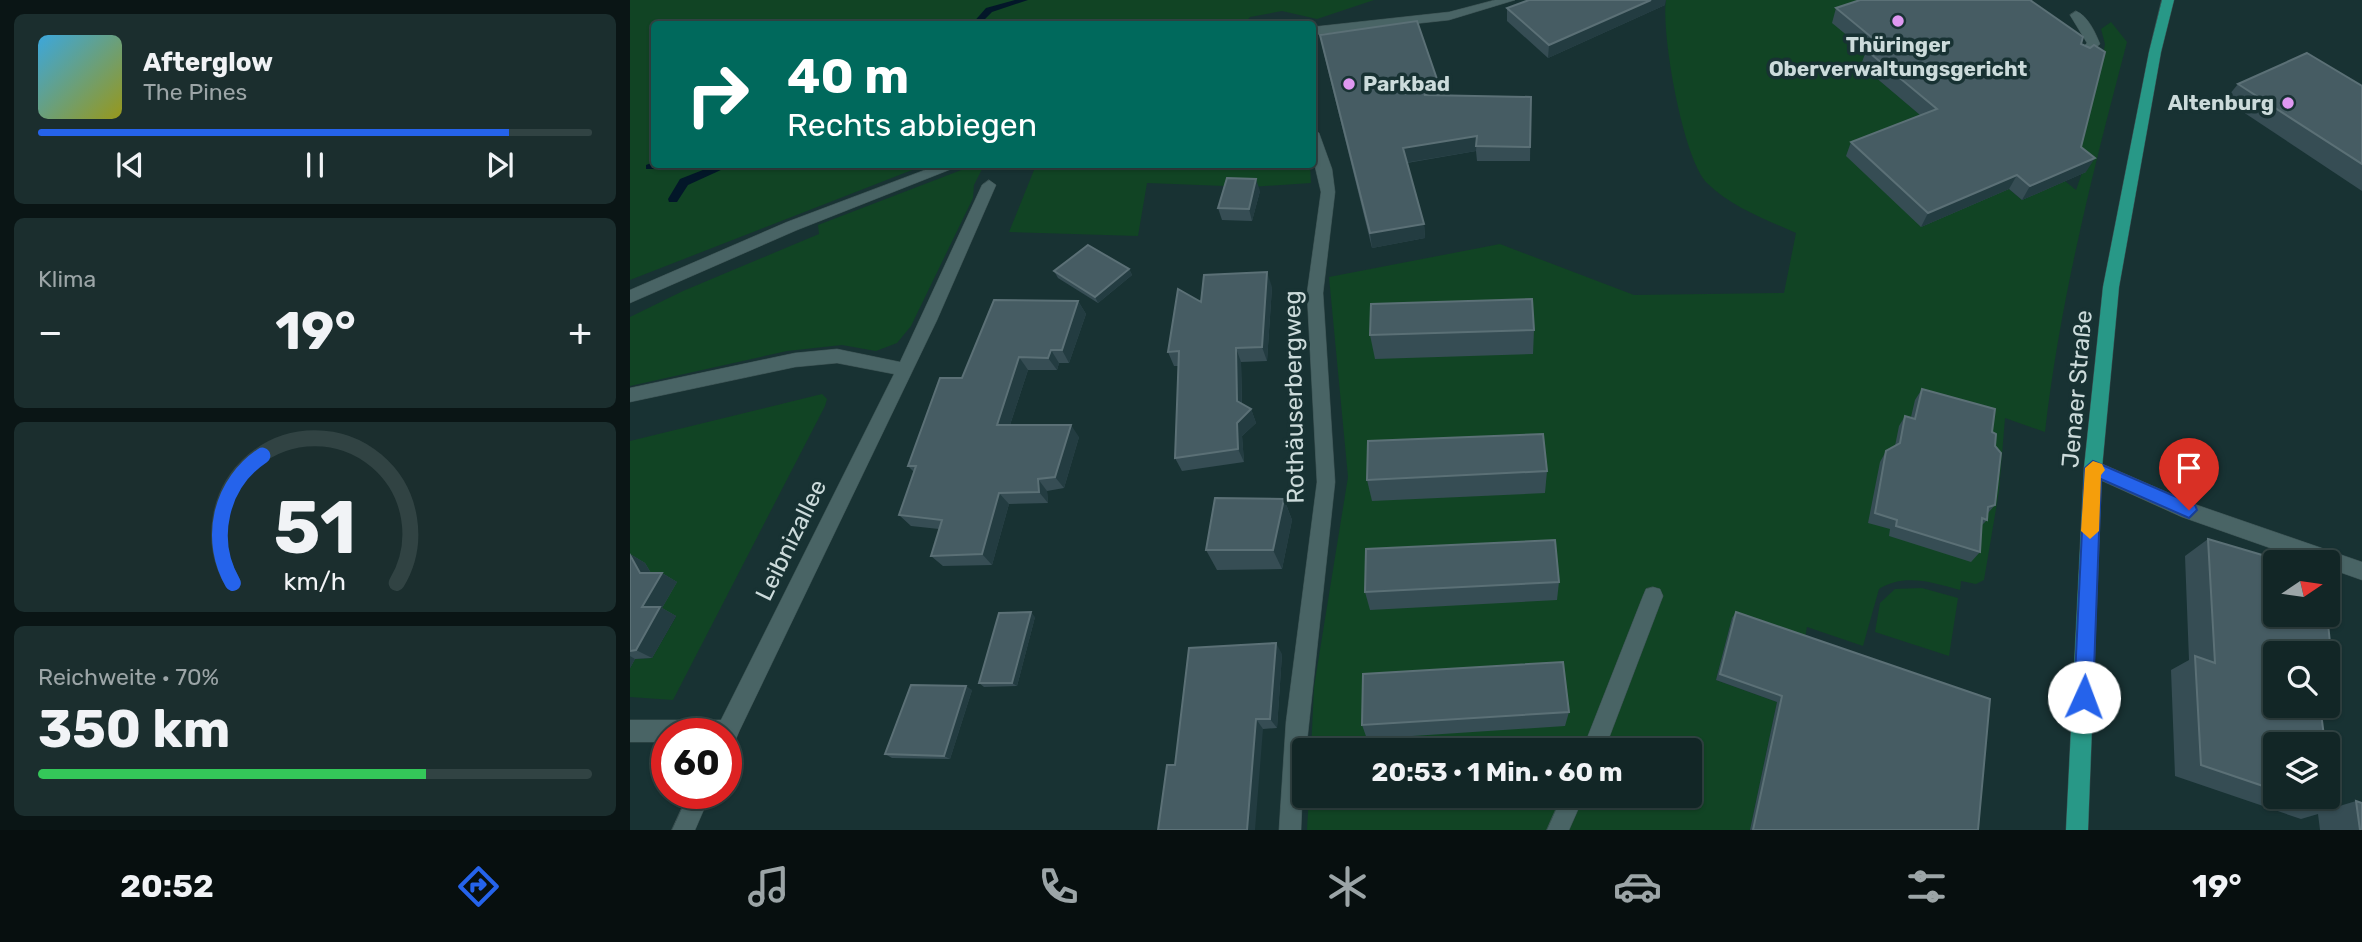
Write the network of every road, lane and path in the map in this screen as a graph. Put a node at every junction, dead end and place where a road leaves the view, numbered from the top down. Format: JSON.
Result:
{"nodes":[{"id":1,"x":1509,"y":0,"type":"edge"},
{"id":2,"x":2168,"y":0,"type":"edge"},
{"id":3,"x":2076,"y":15,"type":"dead end"},
{"id":4,"x":1316,"y":31,"type":"edge"},
{"id":5,"x":2081,"y":56,"type":"edge"},
{"id":6,"x":1316,"y":144,"type":"edge"},
{"id":7,"x":946,"y":168,"type":"edge"},
{"id":8,"x":989,"y":186,"type":"dead end"},
{"id":9,"x":630,"y":297,"type":"edge"},
{"id":10,"x":903,"y":369,"type":"junction"},
{"id":11,"x":630,"y":395,"type":"edge"},
{"id":12,"x":2093,"y":468,"type":"junction"},
{"id":13,"x":2362,"y":571,"type":"edge"},
{"id":14,"x":1653,"y":596,"type":"dead end"},
{"id":15,"x":734,"y":718,"type":"edge"},
{"id":16,"x":630,"y":731,"type":"edge"},
{"id":17,"x":651,"y":731,"type":"edge"},
{"id":18,"x":1598,"y":738,"type":"edge"},
{"id":19,"x":1568,"y":808,"type":"edge"},
{"id":20,"x":693,"y":809,"type":"edge"},
{"id":21,"x":683,"y":830,"type":"edge"},
{"id":22,"x":1290,"y":830,"type":"edge"},
{"id":23,"x":1558,"y":830,"type":"edge"},
{"id":24,"x":2077,"y":830,"type":"edge"}],
"edges":[{"from":1,"to":4,"type":"street"},
{"from":2,"to":12,"type":"main road","name":"Jenaer Straße"},
{"from":3,"to":5,"type":"street"},
{"from":6,"to":22,"type":"street","name":"Rothäuserbergweg"},
{"from":7,"to":9,"type":"street"},
{"from":8,"to":10,"type":"street","name":"Leibnizallee"},
{"from":10,"to":11,"type":"street"},
{"from":10,"to":15,"type":"street","name":"Leibnizallee"},
{"from":12,"to":13,"type":"street"},
{"from":12,"to":24,"type":"main road","name":"Jenaer Straße"},
{"from":14,"to":18,"type":"street"},
{"from":16,"to":17,"type":"street"},
{"from":19,"to":23,"type":"street"},
{"from":20,"to":21,"type":"street"}]}
